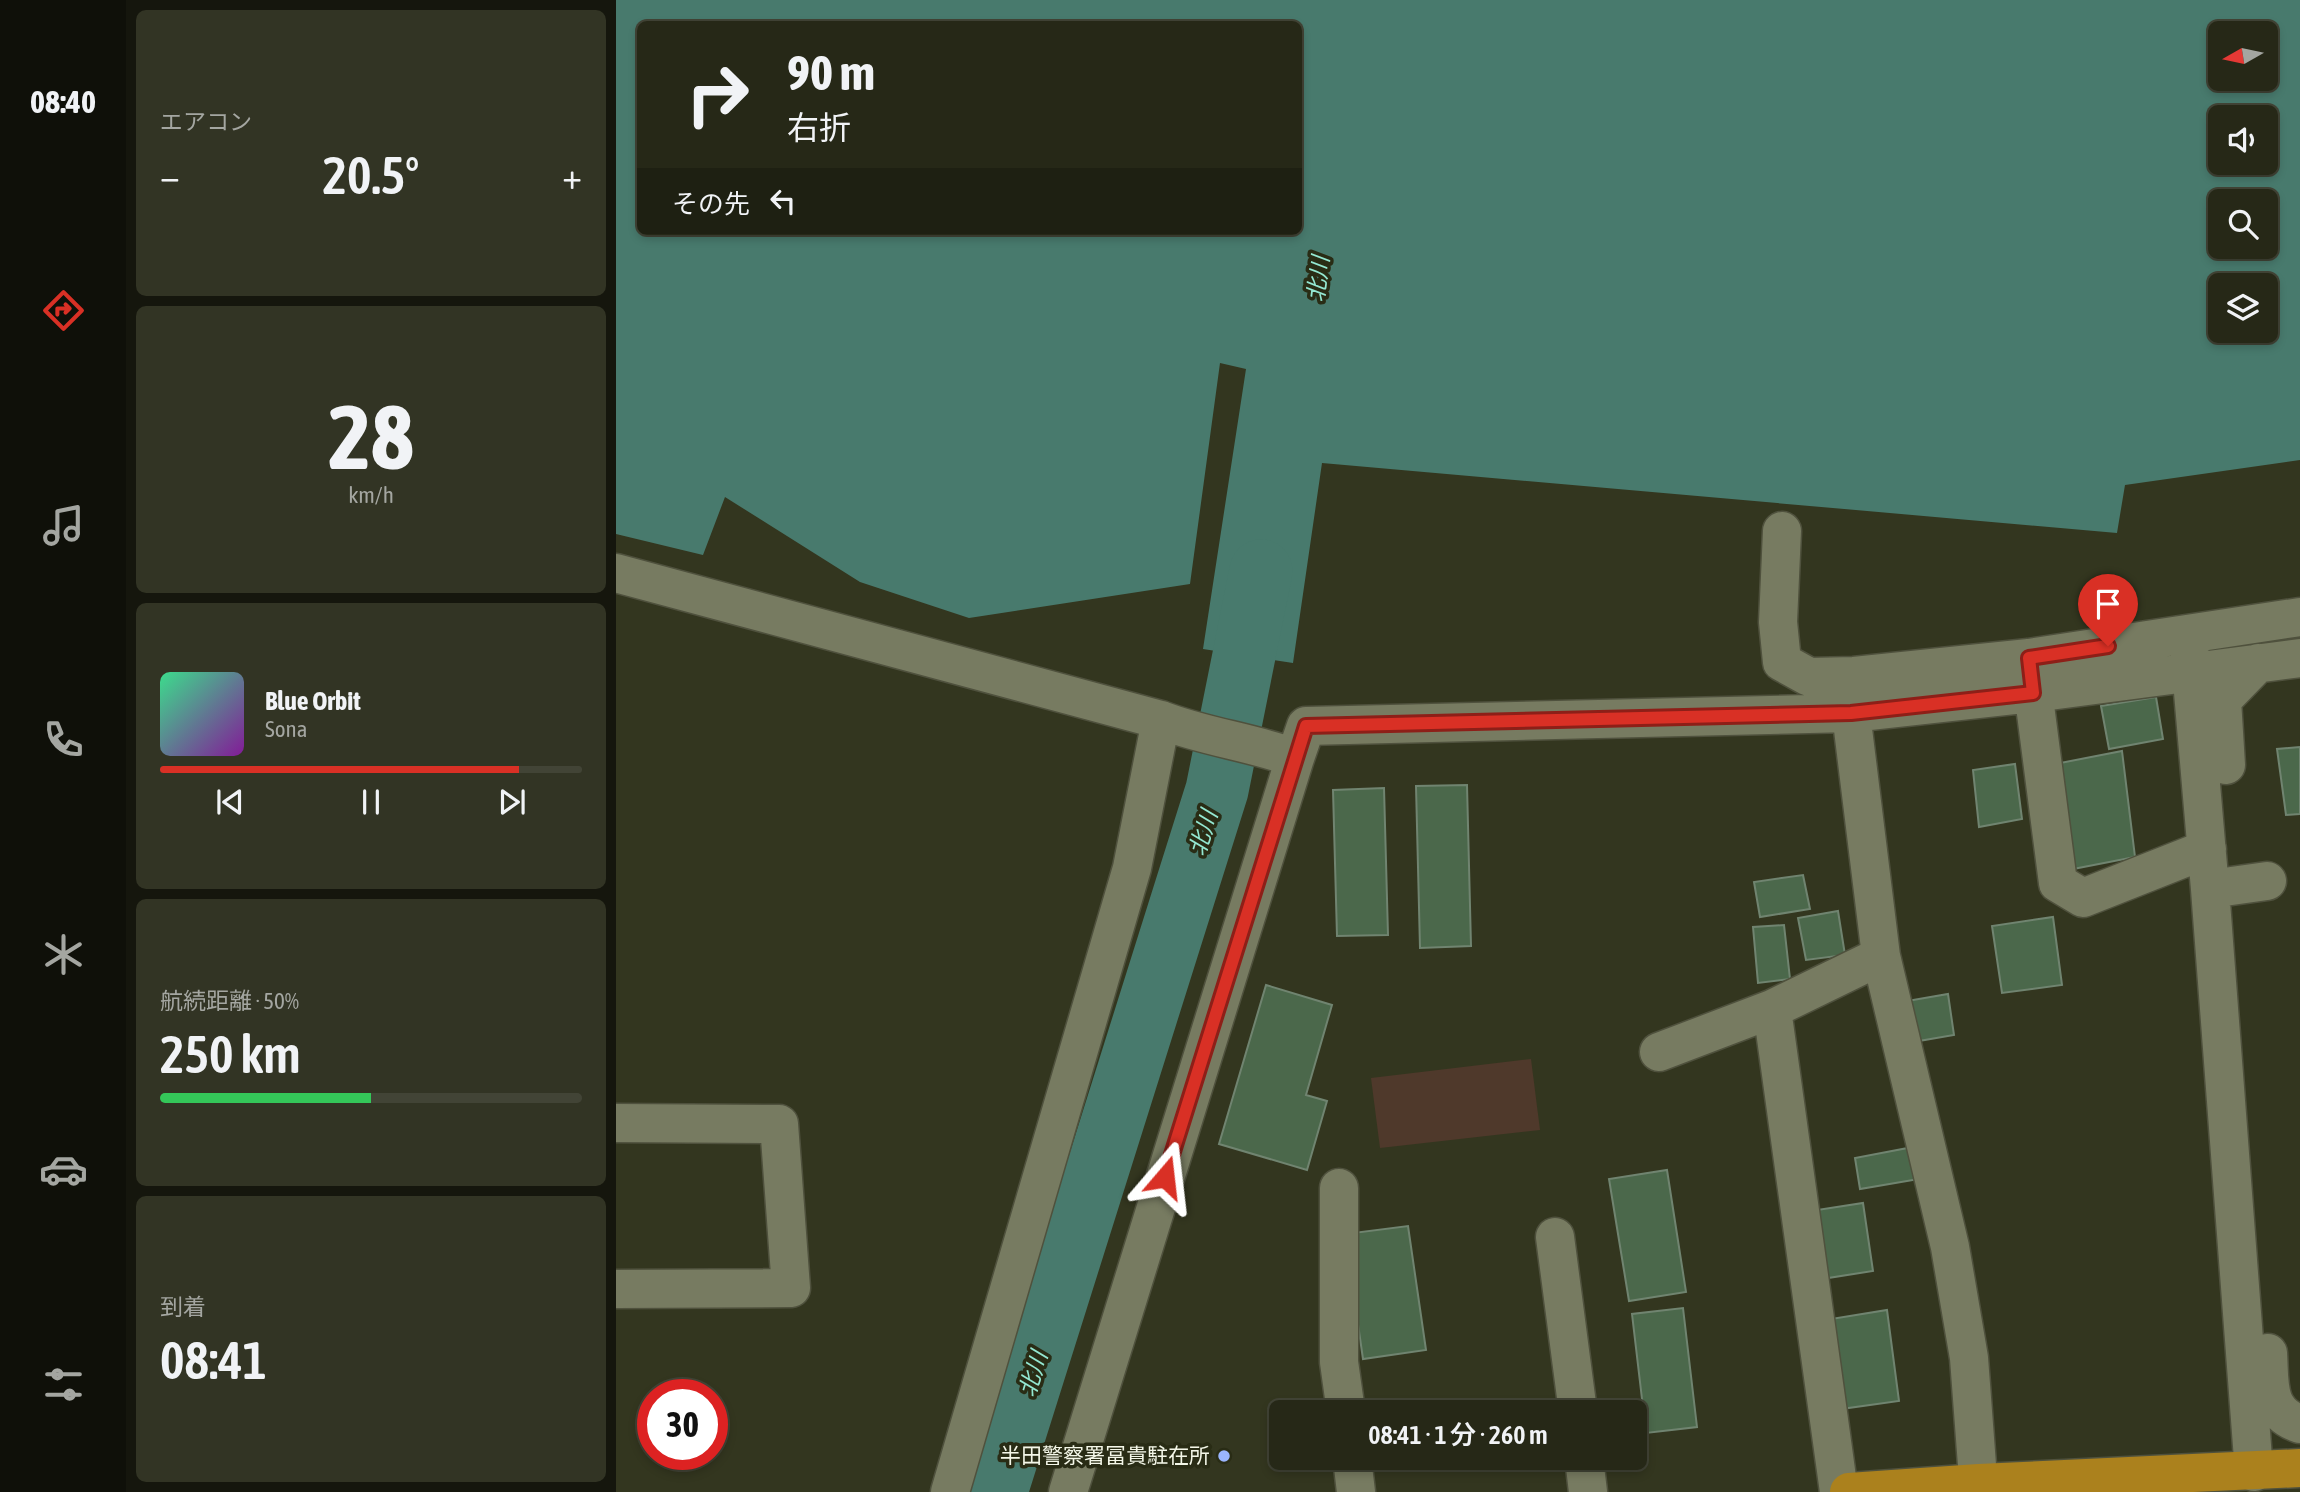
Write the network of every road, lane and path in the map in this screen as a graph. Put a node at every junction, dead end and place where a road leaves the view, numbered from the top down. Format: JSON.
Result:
{"nodes":[{"id":1,"x":1782,"y":531,"type":"dead end"},
{"id":2,"x":616,"y":573,"type":"edge"},
{"id":3,"x":2300,"y":617,"type":"edge"},
{"id":4,"x":2188,"y":634,"type":"junction"},
{"id":5,"x":2300,"y":658,"type":"edge"},
{"id":6,"x":2258,"y":663,"type":"junction"},
{"id":7,"x":2192,"y":672,"type":"junction"},
{"id":8,"x":2031,"y":676,"type":"junction"},
{"id":9,"x":1851,"y":713,"type":"junction"},
{"id":10,"x":1176,"y":726,"type":"junction"},
{"id":11,"x":1278,"y":752,"type":"junction"},
{"id":12,"x":2207,"y":849,"type":"junction"},
{"id":13,"x":2237,"y":886,"type":"junction"},
{"id":14,"x":1881,"y":956,"type":"junction"},
{"id":15,"x":1772,"y":1009,"type":"junction"},
{"id":16,"x":1659,"y":1052,"type":"dead end"},
{"id":17,"x":616,"y":1123,"type":"edge"},
{"id":18,"x":1339,"y":1188,"type":"dead end"},
{"id":19,"x":1555,"y":1237,"type":"dead end"},
{"id":20,"x":616,"y":1289,"type":"edge"},
{"id":21,"x":1344,"y":1400,"type":"edge"},
{"id":22,"x":1576,"y":1400,"type":"edge"},
{"id":23,"x":2245,"y":1400,"type":"junction"},
{"id":24,"x":2300,"y":1424,"type":"edge"},
{"id":25,"x":2300,"y":1468,"type":"edge"},
{"id":26,"x":1353,"y":1470,"type":"edge"},
{"id":27,"x":1585,"y":1470,"type":"edge"},
{"id":28,"x":2254,"y":1472,"type":"junction"},
{"id":29,"x":1979,"y":1488,"type":"edge"},
{"id":30,"x":950,"y":1492,"type":"edge"},
{"id":31,"x":1068,"y":1492,"type":"edge"},
{"id":32,"x":1356,"y":1492,"type":"edge"},
{"id":33,"x":1588,"y":1492,"type":"edge"},
{"id":34,"x":1839,"y":1492,"type":"edge"},
{"id":35,"x":1849,"y":1492,"type":"edge"}],
"edges":[{"from":1,"to":8,"type":"street"},
{"from":2,"to":10,"type":"street"},
{"from":3,"to":4,"type":"street"},
{"from":4,"to":7,"type":"street"},
{"from":4,"to":8,"type":"street"},
{"from":5,"to":6,"type":"street"},
{"from":6,"to":7,"type":"street"},
{"from":6,"to":13,"type":"street"},
{"from":7,"to":8,"type":"street"},
{"from":7,"to":12,"type":"street"},
{"from":8,"to":9,"type":"street"},
{"from":8,"to":12,"type":"street"},
{"from":9,"to":11,"type":"street"},
{"from":9,"to":14,"type":"street"},
{"from":10,"to":11,"type":"street"},
{"from":10,"to":30,"type":"street"},
{"from":11,"to":31,"type":"street"},
{"from":12,"to":13,"type":"street"},
{"from":13,"to":23,"type":"street"},
{"from":14,"to":15,"type":"street"},
{"from":14,"to":29,"type":"street"},
{"from":15,"to":16,"type":"street"},
{"from":15,"to":34,"type":"street"},
{"from":17,"to":20,"type":"street"},
{"from":18,"to":21,"type":"street"},
{"from":19,"to":22,"type":"street"},
{"from":23,"to":24,"type":"street"},
{"from":23,"to":28,"type":"street"},
{"from":25,"to":28,"type":"highway"},
{"from":26,"to":32,"type":"street"},
{"from":27,"to":33,"type":"street"},
{"from":28,"to":29,"type":"highway"},
{"from":29,"to":35,"type":"highway"}]}
